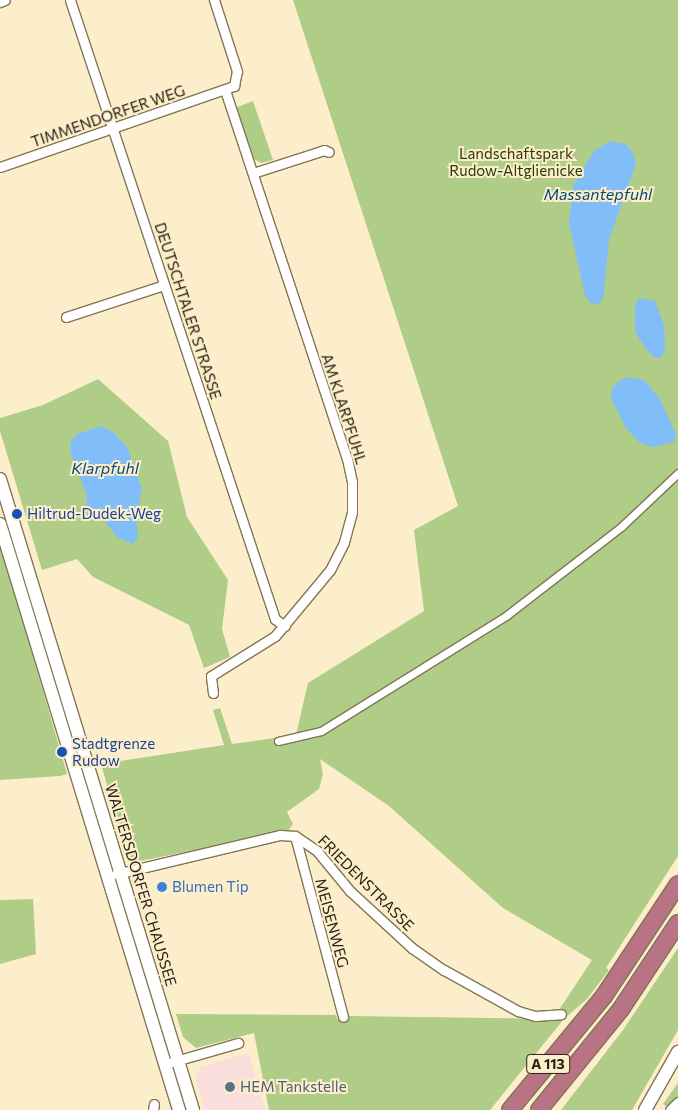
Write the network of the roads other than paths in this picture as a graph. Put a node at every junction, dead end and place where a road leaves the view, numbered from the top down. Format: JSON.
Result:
{"nodes":[{"id":1,"x":5,"y":0,"type":"edge"},
{"id":2,"x":70,"y":0,"type":"edge"},
{"id":3,"x":214,"y":0,"type":"edge"},
{"id":4,"x":0,"y":2,"type":"edge"},
{"id":5,"x":225,"y":91,"type":"junction"},
{"id":6,"x":112,"y":128,"type":"junction"},
{"id":7,"x":329,"y":152,"type":"dead end"},
{"id":8,"x":0,"y":166,"type":"edge"},
{"id":9,"x":253,"y":173,"type":"junction"},
{"id":10,"x":164,"y":285,"type":"junction"},
{"id":11,"x":66,"y":317,"type":"dead end"},
{"id":12,"x":678,"y":474,"type":"edge"},
{"id":13,"x":0,"y":479,"type":"edge"},
{"id":14,"x":3,"y":497,"type":"edge"},
{"id":15,"x":0,"y":524,"type":"edge"},
{"id":16,"x":285,"y":626,"type":"junction"},
{"id":17,"x":213,"y":693,"type":"dead end"},
{"id":18,"x":278,"y":741,"type":"dead end"},
{"id":19,"x":295,"y":836,"type":"junction"},
{"id":20,"x":114,"y":875,"type":"junction"},
{"id":21,"x":678,"y":884,"type":"edge"},
{"id":22,"x":678,"y":923,"type":"edge"},
{"id":23,"x":560,"y":1014,"type":"dead end"},
{"id":24,"x":343,"y":1017,"type":"dead end"},
{"id":25,"x":238,"y":1043,"type":"dead end"},
{"id":26,"x":678,"y":1052,"type":"edge"},
{"id":27,"x":178,"y":1060,"type":"junction"},
{"id":28,"x":165,"y":1064,"type":"junction"},
{"id":29,"x":678,"y":1102,"type":"edge"},
{"id":30,"x":547,"y":1104,"type":"edge"},
{"id":31,"x":179,"y":1110,"type":"edge"},
{"id":32,"x":193,"y":1110,"type":"edge"},
{"id":33,"x":510,"y":1110,"type":"edge"},
{"id":34,"x":539,"y":1110,"type":"edge"},
{"id":35,"x":645,"y":1110,"type":"edge"},
{"id":36,"x":670,"y":1110,"type":"edge"}],
"edges":[{"from":1,"to":4,"type":"street"},
{"from":2,"to":6,"type":"street","name":"DEUTSCHTALER STRASSE"},
{"from":3,"to":5,"type":"street"},
{"from":5,"to":6,"type":"street","name":"TIMMENDORFER WEG"},
{"from":5,"to":9,"type":"street","name":"AM KLARPFUHL"},
{"from":6,"to":8,"type":"street","name":"TIMMENDORFER WEG"},
{"from":6,"to":10,"type":"street","name":"DEUTSCHTALER STRASSE"},
{"from":7,"to":9,"type":"street"},
{"from":9,"to":16,"type":"street","name":"AM KLARPFUHL"},
{"from":10,"to":11,"type":"street"},
{"from":10,"to":16,"type":"street","name":"DEUTSCHTALER STRASSE"},
{"from":12,"to":18,"type":"street"},
{"from":13,"to":14,"type":"main road","name":"WALTERSDORFER CHAUSSEE"},
{"from":14,"to":20,"type":"main road","name":"WALTERSDORFER CHAUSSEE"},
{"from":15,"to":20,"type":"main road","name":"WALTERSDORFER CHAUSSEE"},
{"from":16,"to":17,"type":"street","name":"AM KLARPFUHL"},
{"from":19,"to":20,"type":"street","name":"FRIEDENSTRASSE"},
{"from":19,"to":23,"type":"street","name":"FRIEDENSTRASSE"},
{"from":19,"to":24,"type":"street","name":"MEISENWEG"},
{"from":20,"to":27,"type":"main road","name":"WALTERSDORFER CHAUSSEE"},
{"from":20,"to":28,"type":"main road","name":"WALTERSDORFER CHAUSSEE"},
{"from":21,"to":33,"type":"highway","number":"A 113"},
{"from":22,"to":30,"type":"highway","number":"A 113"},
{"from":25,"to":27,"type":"street"},
{"from":26,"to":35,"type":"main road"},
{"from":27,"to":28,"type":"street"},
{"from":27,"to":32,"type":"main road","name":"WALTERSDORFER CHAUSSEE"},
{"from":28,"to":31,"type":"main road","name":"WALTERSDORFER CHAUSSEE"},
{"from":29,"to":36,"type":"street"},
{"from":30,"to":34,"type":"highway","number":"A 113"}]}
